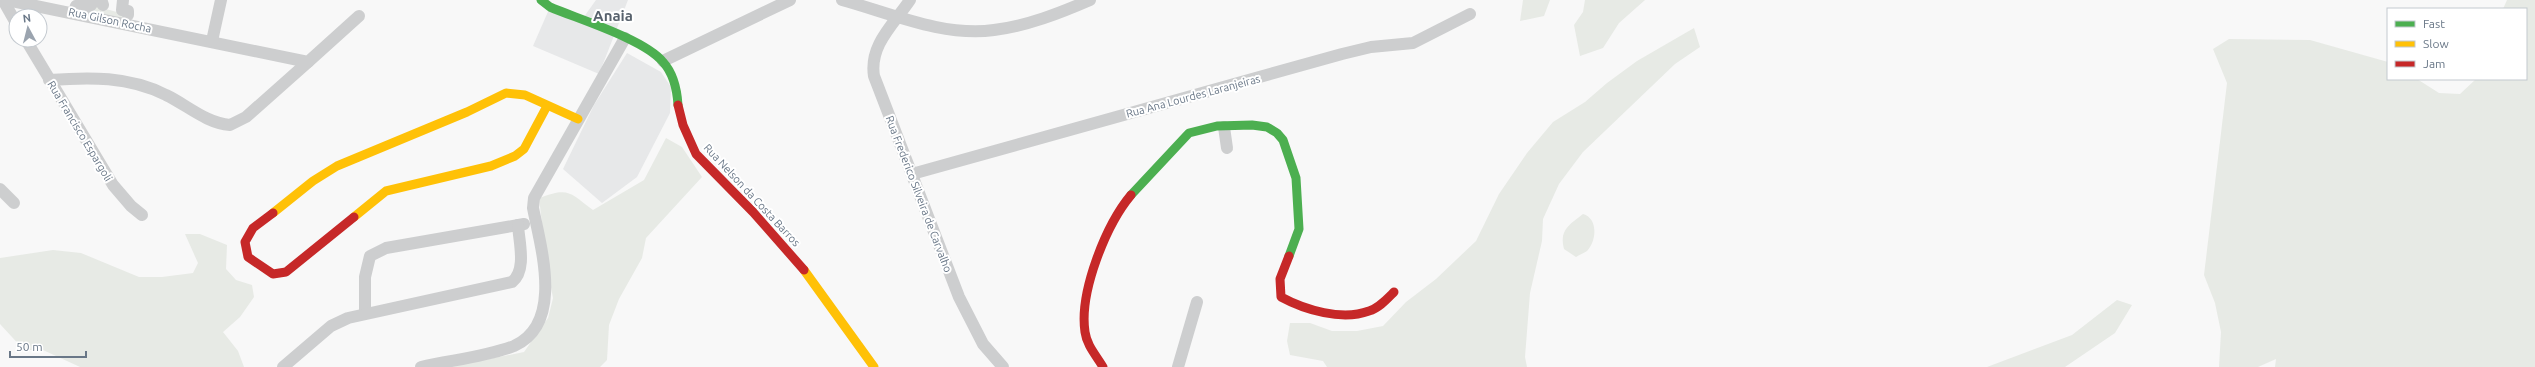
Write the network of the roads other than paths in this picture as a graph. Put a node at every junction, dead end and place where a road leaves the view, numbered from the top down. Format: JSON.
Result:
{"nodes":[{"id":1,"x":3,"y":0,"type":"edge"},
{"id":2,"x":7,"y":0,"type":"edge"},
{"id":3,"x":123,"y":0,"type":"edge"},
{"id":4,"x":221,"y":0,"type":"edge"},
{"id":5,"x":541,"y":0,"type":"edge"},
{"id":6,"x":790,"y":0,"type":"edge"},
{"id":7,"x":842,"y":0,"type":"edge"},
{"id":8,"x":910,"y":0,"type":"edge"},
{"id":9,"x":1089,"y":0,"type":"edge"},
{"id":10,"x":104,"y":2,"type":"edge"},
{"id":11,"x":8,"y":9,"type":"edge"},
{"id":12,"x":74,"y":12,"type":"junction"},
{"id":13,"x":1470,"y":14,"type":"dead end"},
{"id":14,"x":128,"y":15,"type":"dead end"},
{"id":15,"x":359,"y":16,"type":"dead end"},
{"id":16,"x":101,"y":18,"type":"junction"},
{"id":17,"x":898,"y":18,"type":"junction"},
{"id":18,"x":625,"y":38,"type":"junction"},
{"id":19,"x":212,"y":41,"type":"junction"},
{"id":20,"x":31,"y":48,"type":"edge"},
{"id":21,"x":663,"y":61,"type":"junction"},
{"id":22,"x":308,"y":62,"type":"junction"},
{"id":23,"x":49,"y":80,"type":"junction"},
{"id":24,"x":547,"y":106,"type":"junction"},
{"id":25,"x":578,"y":119,"type":"junction"},
{"id":26,"x":1224,"y":127,"type":"junction"},
{"id":27,"x":1227,"y":148,"type":"dead end"},
{"id":28,"x":912,"y":174,"type":"junction"},
{"id":29,"x":0,"y":189,"type":"edge"},
{"id":30,"x":14,"y":203,"type":"dead end"},
{"id":31,"x":142,"y":214,"type":"dead end"},
{"id":32,"x":536,"y":222,"type":"junction"},
{"id":33,"x":518,"y":225,"type":"junction"},
{"id":34,"x":1394,"y":292,"type":"dead end"},
{"id":35,"x":1197,"y":302,"type":"dead end"},
{"id":36,"x":365,"y":313,"type":"junction"},
{"id":37,"x":283,"y":367,"type":"edge"},
{"id":38,"x":421,"y":367,"type":"edge"},
{"id":39,"x":874,"y":367,"type":"edge"},
{"id":40,"x":1003,"y":367,"type":"edge"},
{"id":41,"x":1103,"y":367,"type":"edge"},
{"id":42,"x":1178,"y":367,"type":"edge"}],
"edges":[{"from":1,"to":11,"type":"street"},
{"from":2,"to":12,"type":"street","name":"Rua Gilson Rocha"},
{"from":3,"to":14,"type":"street"},
{"from":4,"to":19,"type":"street"},
{"from":5,"to":18,"type":"street","name":"Rua Nelson da Costa Barros"},
{"from":6,"to":21,"type":"street"},
{"from":7,"to":17,"type":"street"},
{"from":8,"to":17,"type":"street","name":"Rua Frederico Silveira de Carvalho"},
{"from":9,"to":17,"type":"street"},
{"from":10,"to":12,"type":"street"},
{"from":10,"to":16,"type":"street"},
{"from":12,"to":16,"type":"street","name":"Rua Gilson Rocha"},
{"from":13,"to":28,"type":"street","name":"Rua Ana Lourdes Laranjeiras"},
{"from":15,"to":22,"type":"street"},
{"from":16,"to":19,"type":"street","name":"Rua Gilson Rocha"},
{"from":17,"to":28,"type":"street","name":"Rua Frederico Silveira de Carvalho"},
{"from":18,"to":21,"type":"street","name":"Rua Nelson da Costa Barros"},
{"from":18,"to":25,"type":"street"},
{"from":19,"to":22,"type":"street","name":"Rua Gilson Rocha"},
{"from":20,"to":23,"type":"street","name":"Rua Francisco Espargoli"},
{"from":21,"to":39,"type":"street","name":"Rua Nelson da Costa Barros"},
{"from":22,"to":23,"type":"street"},
{"from":23,"to":31,"type":"street","name":"Rua Francisco Espargoli"},
{"from":24,"to":24,"type":"street"},
{"from":24,"to":25,"type":"street"},
{"from":25,"to":32,"type":"street"},
{"from":26,"to":27,"type":"street"},
{"from":26,"to":34,"type":"street"},
{"from":26,"to":41,"type":"street"},
{"from":28,"to":40,"type":"street","name":"Rua Frederico Silveira de Carvalho"},
{"from":29,"to":30,"type":"street"},
{"from":32,"to":33,"type":"street"},
{"from":32,"to":38,"type":"street"},
{"from":33,"to":36,"type":"street"},
{"from":33,"to":36,"type":"street"},
{"from":35,"to":42,"type":"street"},
{"from":36,"to":37,"type":"street"}]}
